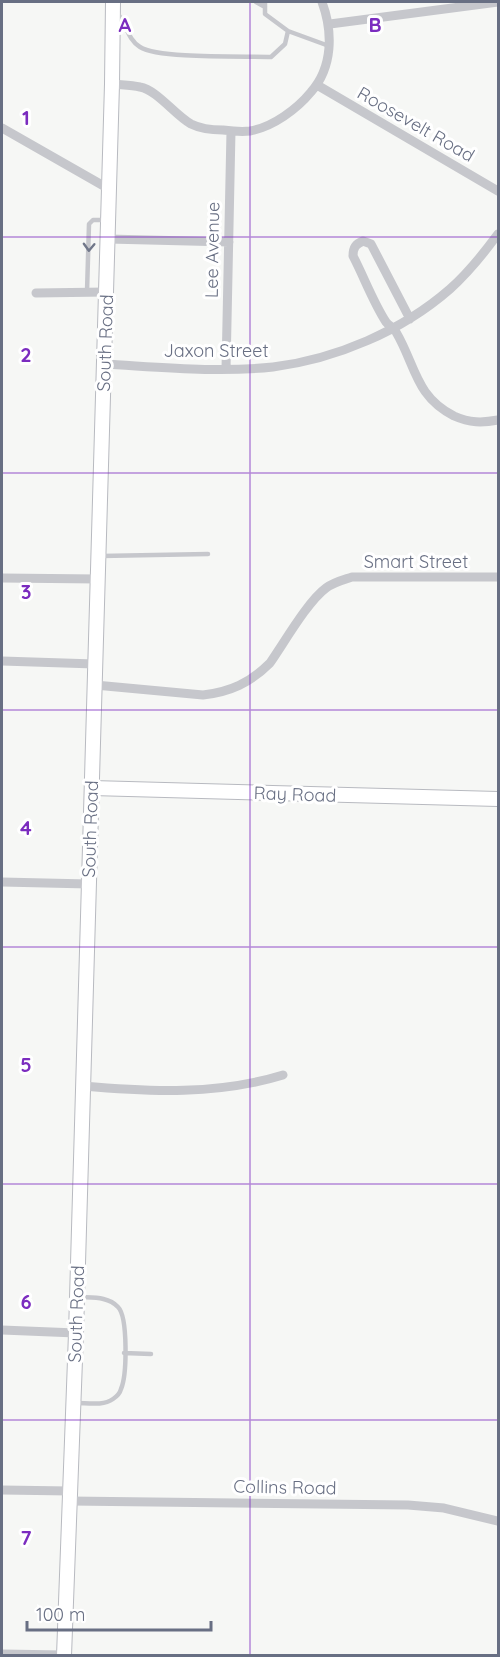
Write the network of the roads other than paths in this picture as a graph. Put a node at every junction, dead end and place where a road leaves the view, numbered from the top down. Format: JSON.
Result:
{"nodes":[{"id":1,"x":256,"y":2,"type":"edge"},
{"id":2,"x":322,"y":2,"type":"edge"},
{"id":3,"x":498,"y":2,"type":"edge"},
{"id":4,"x":265,"y":4,"type":"edge"},
{"id":5,"x":112,"y":6,"type":"edge"},
{"id":6,"x":330,"y":24,"type":"junction"},
{"id":7,"x":288,"y":31,"type":"junction"},
{"id":8,"x":330,"y":46,"type":"junction"},
{"id":9,"x":112,"y":84,"type":"junction"},
{"id":10,"x":317,"y":85,"type":"junction"},
{"id":11,"x":2,"y":128,"type":"edge"},
{"id":12,"x":231,"y":131,"type":"junction"},
{"id":13,"x":109,"y":189,"type":"junction"},
{"id":14,"x":498,"y":191,"type":"edge"},
{"id":15,"x":108,"y":220,"type":"junction"},
{"id":16,"x":498,"y":234,"type":"edge"},
{"id":17,"x":108,"y":239,"type":"junction"},
{"id":18,"x":228,"y":242,"type":"junction"},
{"id":19,"x":87,"y":292,"type":"junction"},
{"id":20,"x":106,"y":292,"type":"junction"},
{"id":21,"x":36,"y":293,"type":"dead end"},
{"id":22,"x":410,"y":319,"type":"junction"},
{"id":23,"x":393,"y":327,"type":"junction"},
{"id":24,"x":104,"y":364,"type":"junction"},
{"id":25,"x":226,"y":369,"type":"junction"},
{"id":26,"x":498,"y":420,"type":"edge"},
{"id":27,"x":208,"y":554,"type":"dead end"},
{"id":28,"x":98,"y":556,"type":"junction"},
{"id":29,"x":498,"y":577,"type":"edge"},
{"id":30,"x":2,"y":578,"type":"edge"},
{"id":31,"x":98,"y":579,"type":"junction"},
{"id":32,"x":2,"y":661,"type":"edge"},
{"id":33,"x":95,"y":664,"type":"junction"},
{"id":34,"x":95,"y":685,"type":"junction"},
{"id":35,"x":92,"y":788,"type":"junction"},
{"id":36,"x":498,"y":799,"type":"edge"},
{"id":37,"x":2,"y":882,"type":"edge"},
{"id":38,"x":89,"y":884,"type":"junction"},
{"id":39,"x":283,"y":1075,"type":"dead end"},
{"id":40,"x":83,"y":1086,"type":"junction"},
{"id":41,"x":77,"y":1297,"type":"junction"},
{"id":42,"x":2,"y":1330,"type":"edge"},
{"id":43,"x":76,"y":1333,"type":"junction"},
{"id":44,"x":124,"y":1353,"type":"junction"},
{"id":45,"x":151,"y":1354,"type":"dead end"},
{"id":46,"x":74,"y":1403,"type":"junction"},
{"id":47,"x":2,"y":1490,"type":"edge"},
{"id":48,"x":70,"y":1496,"type":"junction"},
{"id":49,"x":498,"y":1521,"type":"edge"},
{"id":50,"x":2,"y":1654,"type":"edge"},
{"id":51,"x":64,"y":1655,"type":"edge"}],
"edges":[{"from":1,"to":4,"type":"lane"},
{"from":2,"to":6,"type":"street"},
{"from":3,"to":6,"type":"street"},
{"from":4,"to":7,"type":"lane"},
{"from":5,"to":7,"type":"lane"},
{"from":5,"to":9,"type":"street","name":"South Road"},
{"from":6,"to":8,"type":"street"},
{"from":7,"to":8,"type":"lane"},
{"from":8,"to":10,"type":"street"},
{"from":9,"to":12,"type":"street"},
{"from":9,"to":13,"type":"street","name":"South Road"},
{"from":10,"to":12,"type":"street"},
{"from":10,"to":14,"type":"street","name":"Roosevelt Road"},
{"from":11,"to":13,"type":"street"},
{"from":12,"to":18,"type":"street","name":"Lee Avenue"},
{"from":13,"to":15,"type":"street","name":"South Road"},
{"from":15,"to":17,"type":"street","name":"South Road"},
{"from":15,"to":19,"type":"lane","one_way":true},
{"from":16,"to":22,"type":"street","name":"Jaxon Street"},
{"from":17,"to":18,"type":"street"},
{"from":17,"to":20,"type":"street","name":"South Road"},
{"from":18,"to":25,"type":"street","name":"Lee Avenue"},
{"from":19,"to":20,"type":"street"},
{"from":19,"to":21,"type":"street"},
{"from":20,"to":24,"type":"street","name":"South Road"},
{"from":22,"to":23,"type":"street","name":"Jaxon Street"},
{"from":22,"to":23,"type":"street"},
{"from":23,"to":25,"type":"street","name":"Jaxon Street"},
{"from":23,"to":26,"type":"street"},
{"from":24,"to":25,"type":"street","name":"Jaxon Street"},
{"from":24,"to":28,"type":"street","name":"South Road"},
{"from":27,"to":28,"type":"lane"},
{"from":28,"to":31,"type":"street","name":"South Road"},
{"from":29,"to":34,"type":"street","name":"Smart Street"},
{"from":30,"to":31,"type":"street"},
{"from":31,"to":33,"type":"street","name":"South Road"},
{"from":32,"to":33,"type":"street"},
{"from":33,"to":34,"type":"street","name":"South Road"},
{"from":34,"to":35,"type":"street","name":"South Road"},
{"from":35,"to":36,"type":"street","name":"Ray Road"},
{"from":35,"to":38,"type":"street","name":"South Road"},
{"from":37,"to":38,"type":"street"},
{"from":38,"to":40,"type":"street","name":"South Road"},
{"from":39,"to":40,"type":"street"},
{"from":40,"to":41,"type":"street","name":"South Road"},
{"from":41,"to":43,"type":"street","name":"South Road"},
{"from":41,"to":44,"type":"lane"},
{"from":42,"to":43,"type":"street"},
{"from":43,"to":46,"type":"street","name":"South Road"},
{"from":44,"to":45,"type":"lane"},
{"from":44,"to":46,"type":"lane"},
{"from":46,"to":48,"type":"street","name":"South Road"},
{"from":47,"to":48,"type":"street","name":"Collins Road"},
{"from":48,"to":49,"type":"street","name":"Collins Road"},
{"from":48,"to":51,"type":"street","name":"South Road"},
{"from":50,"to":51,"type":"street"}]}
